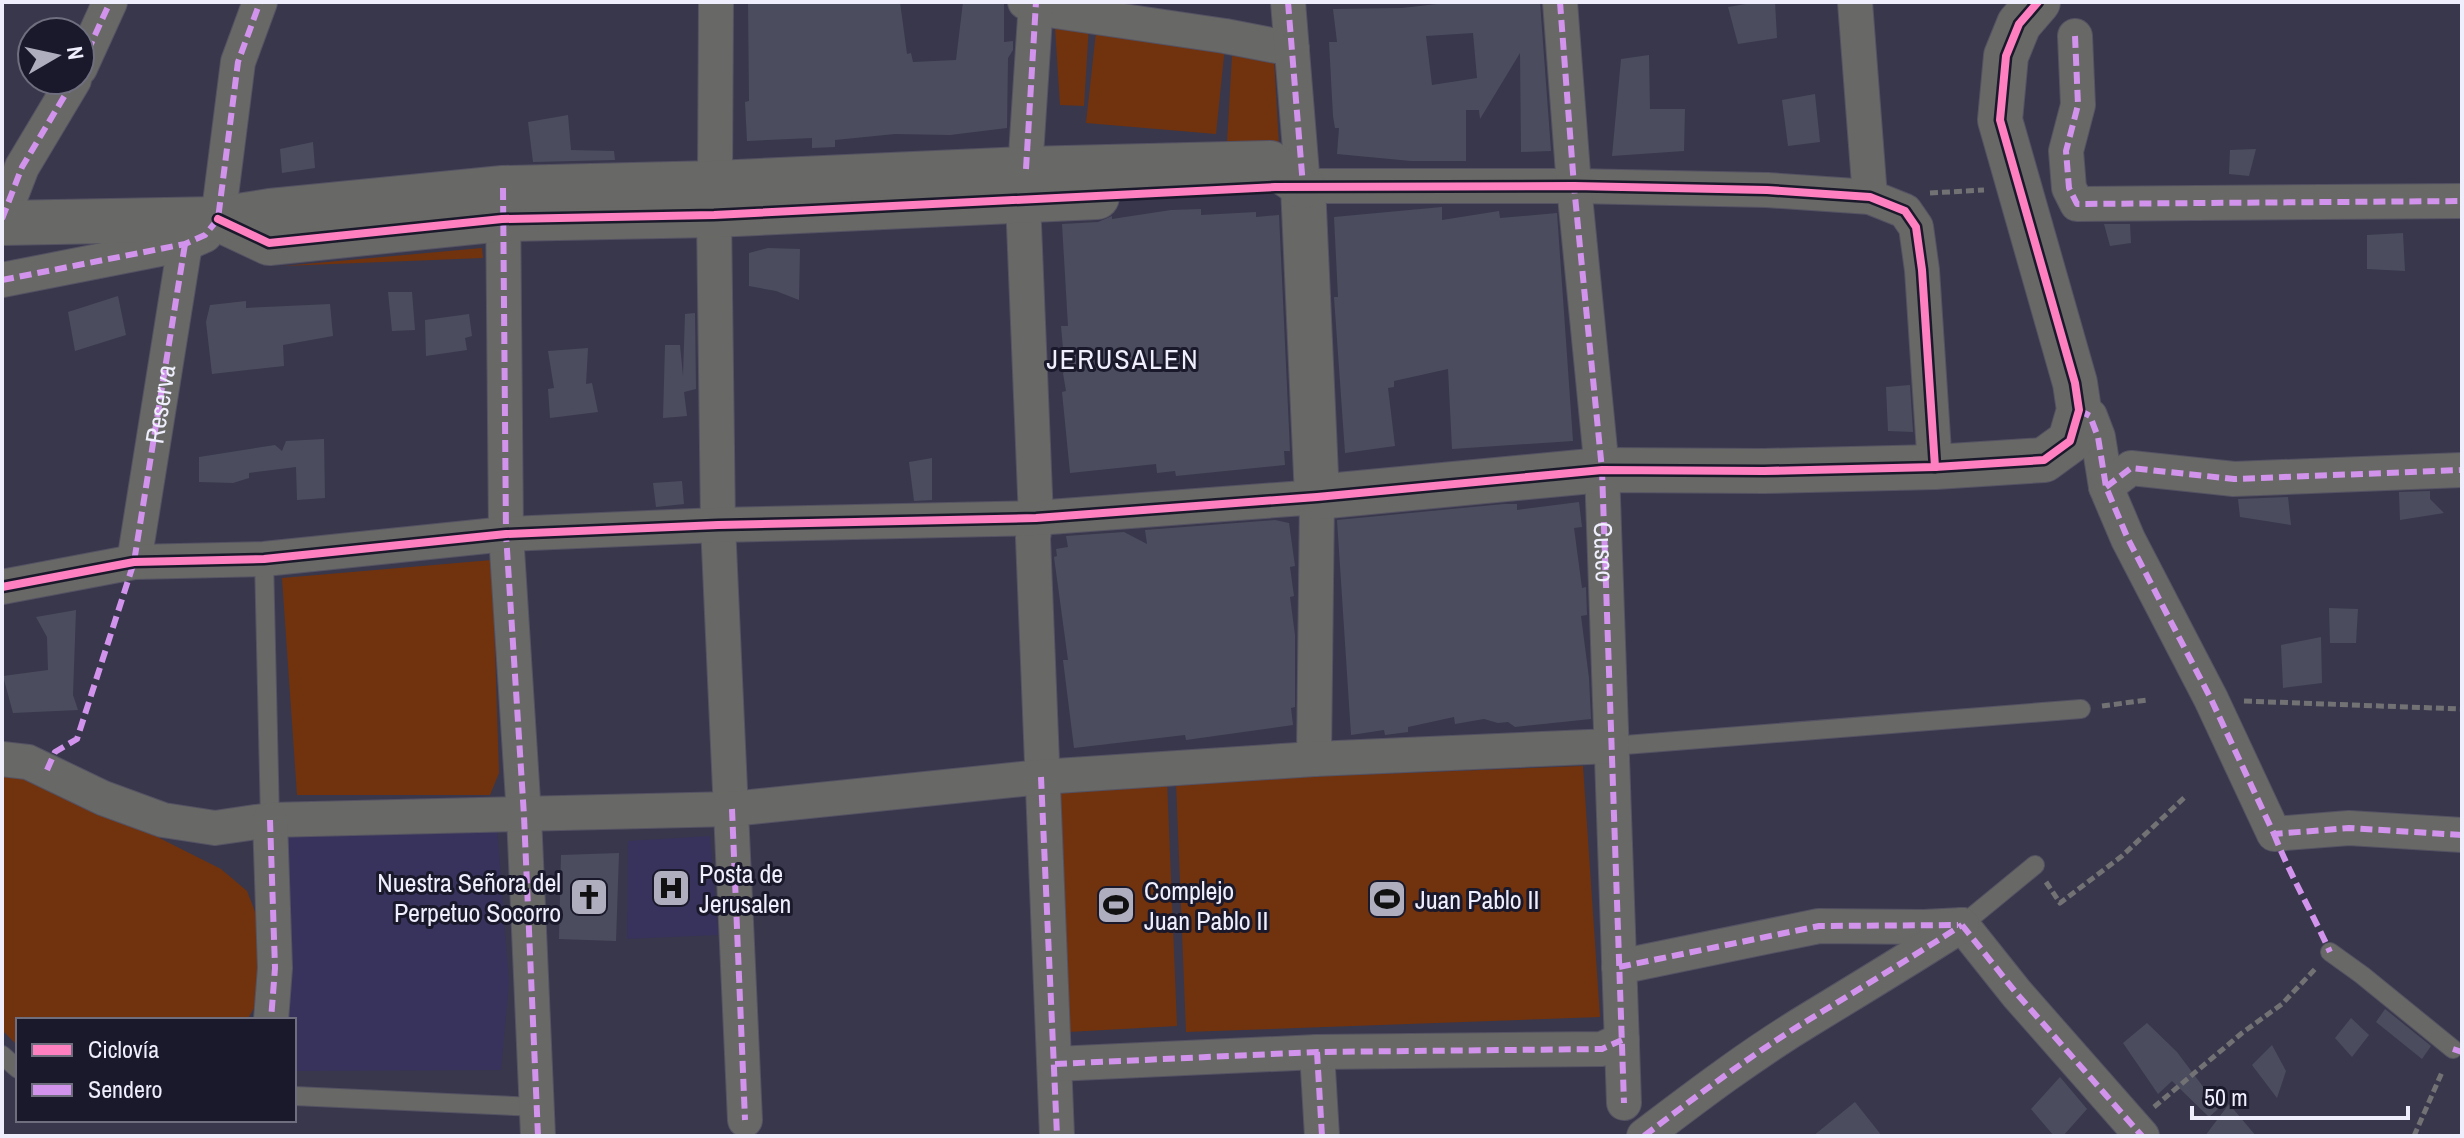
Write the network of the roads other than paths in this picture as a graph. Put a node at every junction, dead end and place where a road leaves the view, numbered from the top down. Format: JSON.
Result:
{"nodes":[{"id":1,"x":110,"y":2,"type":"edge"},
{"id":2,"x":260,"y":2,"type":"edge"},
{"id":3,"x":716,"y":2,"type":"edge"},
{"id":4,"x":1288,"y":2,"type":"edge"},
{"id":5,"x":1560,"y":2,"type":"edge"},
{"id":6,"x":1855,"y":2,"type":"edge"},
{"id":7,"x":2038,"y":2,"type":"edge"},
{"id":8,"x":1032,"y":4,"type":"edge"},
{"id":9,"x":96,"y":33,"type":"edge"},
{"id":10,"x":2075,"y":36,"type":"dead end"},
{"id":11,"x":1292,"y":49,"type":"junction"},
{"id":12,"x":64,"y":96,"type":"edge"},
{"id":13,"x":1024,"y":185,"type":"junction"},
{"id":14,"x":1303,"y":186,"type":"junction"},
{"id":15,"x":1574,"y":186,"type":"junction"},
{"id":16,"x":1870,"y":197,"type":"junction"},
{"id":17,"x":715,"y":199,"type":"junction"},
{"id":18,"x":2462,"y":201,"type":"edge"},
{"id":19,"x":503,"y":204,"type":"junction"},
{"id":20,"x":2,"y":221,"type":"edge"},
{"id":21,"x":202,"y":232,"type":"junction"},
{"id":22,"x":2,"y":280,"type":"edge"},
{"id":23,"x":2079,"y":410,"type":"junction"},
{"id":24,"x":1935,"y":467,"type":"junction"},
{"id":25,"x":1602,"y":470,"type":"junction"},
{"id":26,"x":2462,"y":470,"type":"edge"},
{"id":27,"x":2106,"y":487,"type":"junction"},
{"id":28,"x":1317,"y":497,"type":"junction"},
{"id":29,"x":1036,"y":518,"type":"junction"},
{"id":30,"x":718,"y":525,"type":"junction"},
{"id":31,"x":506,"y":534,"type":"junction"},
{"id":32,"x":264,"y":559,"type":"junction"},
{"id":33,"x":134,"y":562,"type":"junction"},
{"id":34,"x":2,"y":587,"type":"edge"},
{"id":35,"x":2081,"y":709,"type":"road end"},
{"id":36,"x":1612,"y":746,"type":"junction"},
{"id":37,"x":2,"y":759,"type":"edge"},
{"id":38,"x":1314,"y":759,"type":"junction"},
{"id":39,"x":1041,"y":777,"type":"junction"},
{"id":40,"x":732,"y":809,"type":"junction"},
{"id":41,"x":524,"y":816,"type":"junction"},
{"id":42,"x":270,"y":820,"type":"junction"},
{"id":43,"x":2462,"y":835,"type":"edge"},
{"id":44,"x":2035,"y":865,"type":"road end"},
{"id":45,"x":1962,"y":925,"type":"junction"},
{"id":46,"x":2330,"y":952,"type":"road end"},
{"id":47,"x":1619,"y":967,"type":"junction"},
{"id":48,"x":271,"y":1018,"type":"edge"},
{"id":49,"x":1622,"y":1040,"type":"junction"},
{"id":50,"x":2453,"y":1049,"type":"road end"},
{"id":51,"x":1317,"y":1052,"type":"junction"},
{"id":52,"x":1055,"y":1064,"type":"junction"},
{"id":53,"x":296,"y":1096,"type":"edge"},
{"id":54,"x":1624,"y":1103,"type":"dead end"},
{"id":55,"x":745,"y":1120,"type":"dead end"},
{"id":56,"x":538,"y":1122,"type":"edge"},
{"id":57,"x":2138,"y":1132,"type":"edge"},
{"id":58,"x":1057,"y":1136,"type":"edge"},
{"id":59,"x":1322,"y":1136,"type":"edge"},
{"id":60,"x":1644,"y":1136,"type":"edge"}],
"edges":[{"from":1,"to":9,"type":"street"},
{"from":2,"to":21,"type":"street","name":"Reserva"},
{"from":3,"to":17,"type":"street"},
{"from":4,"to":11,"type":"street"},
{"from":5,"to":15,"type":"street","name":"Cusco"},
{"from":6,"to":16,"type":"street"},
{"from":7,"to":23,"type":"street"},
{"from":8,"to":11,"type":"street"},
{"from":8,"to":13,"type":"street"},
{"from":10,"to":18,"type":"street"},
{"from":11,"to":14,"type":"street"},
{"from":12,"to":20,"type":"street"},
{"from":13,"to":14,"type":"street"},
{"from":13,"to":17,"type":"street"},
{"from":13,"to":29,"type":"street"},
{"from":14,"to":15,"type":"street"},
{"from":14,"to":28,"type":"street"},
{"from":15,"to":16,"type":"street"},
{"from":15,"to":25,"type":"street","name":"Cusco"},
{"from":16,"to":24,"type":"street"},
{"from":17,"to":19,"type":"street"},
{"from":17,"to":30,"type":"street"},
{"from":19,"to":21,"type":"street"},
{"from":19,"to":31,"type":"street"},
{"from":20,"to":21,"type":"street"},
{"from":21,"to":22,"type":"street"},
{"from":21,"to":33,"type":"street","name":"Reserva"},
{"from":23,"to":24,"type":"street"},
{"from":23,"to":27,"type":"street"},
{"from":24,"to":25,"type":"street"},
{"from":25,"to":28,"type":"street"},
{"from":25,"to":36,"type":"street","name":"Cusco"},
{"from":26,"to":27,"type":"street"},
{"from":27,"to":43,"type":"street"},
{"from":28,"to":29,"type":"street"},
{"from":28,"to":38,"type":"street"},
{"from":29,"to":30,"type":"street"},
{"from":29,"to":39,"type":"street"},
{"from":30,"to":31,"type":"street"},
{"from":30,"to":40,"type":"street"},
{"from":31,"to":32,"type":"street"},
{"from":31,"to":41,"type":"street"},
{"from":32,"to":33,"type":"street"},
{"from":32,"to":42,"type":"lane"},
{"from":33,"to":34,"type":"street"},
{"from":35,"to":36,"type":"lane"},
{"from":36,"to":38,"type":"street"},
{"from":36,"to":47,"type":"street","name":"Cusco"},
{"from":37,"to":42,"type":"street"},
{"from":38,"to":39,"type":"street"},
{"from":39,"to":40,"type":"street"},
{"from":39,"to":52,"type":"street"},
{"from":40,"to":41,"type":"street"},
{"from":40,"to":55,"type":"street"},
{"from":41,"to":42,"type":"street"},
{"from":41,"to":56,"type":"street"},
{"from":42,"to":48,"type":"street"},
{"from":44,"to":45,"type":"lane"},
{"from":45,"to":47,"type":"street"},
{"from":45,"to":57,"type":"street"},
{"from":45,"to":60,"type":"street"},
{"from":46,"to":50,"type":"lane"},
{"from":47,"to":49,"type":"street","name":"Cusco"},
{"from":49,"to":51,"type":"street"},
{"from":49,"to":54,"type":"street","name":"Cusco"},
{"from":51,"to":52,"type":"street"},
{"from":51,"to":59,"type":"street"},
{"from":52,"to":58,"type":"street"},
{"from":53,"to":56,"type":"lane"}]}
